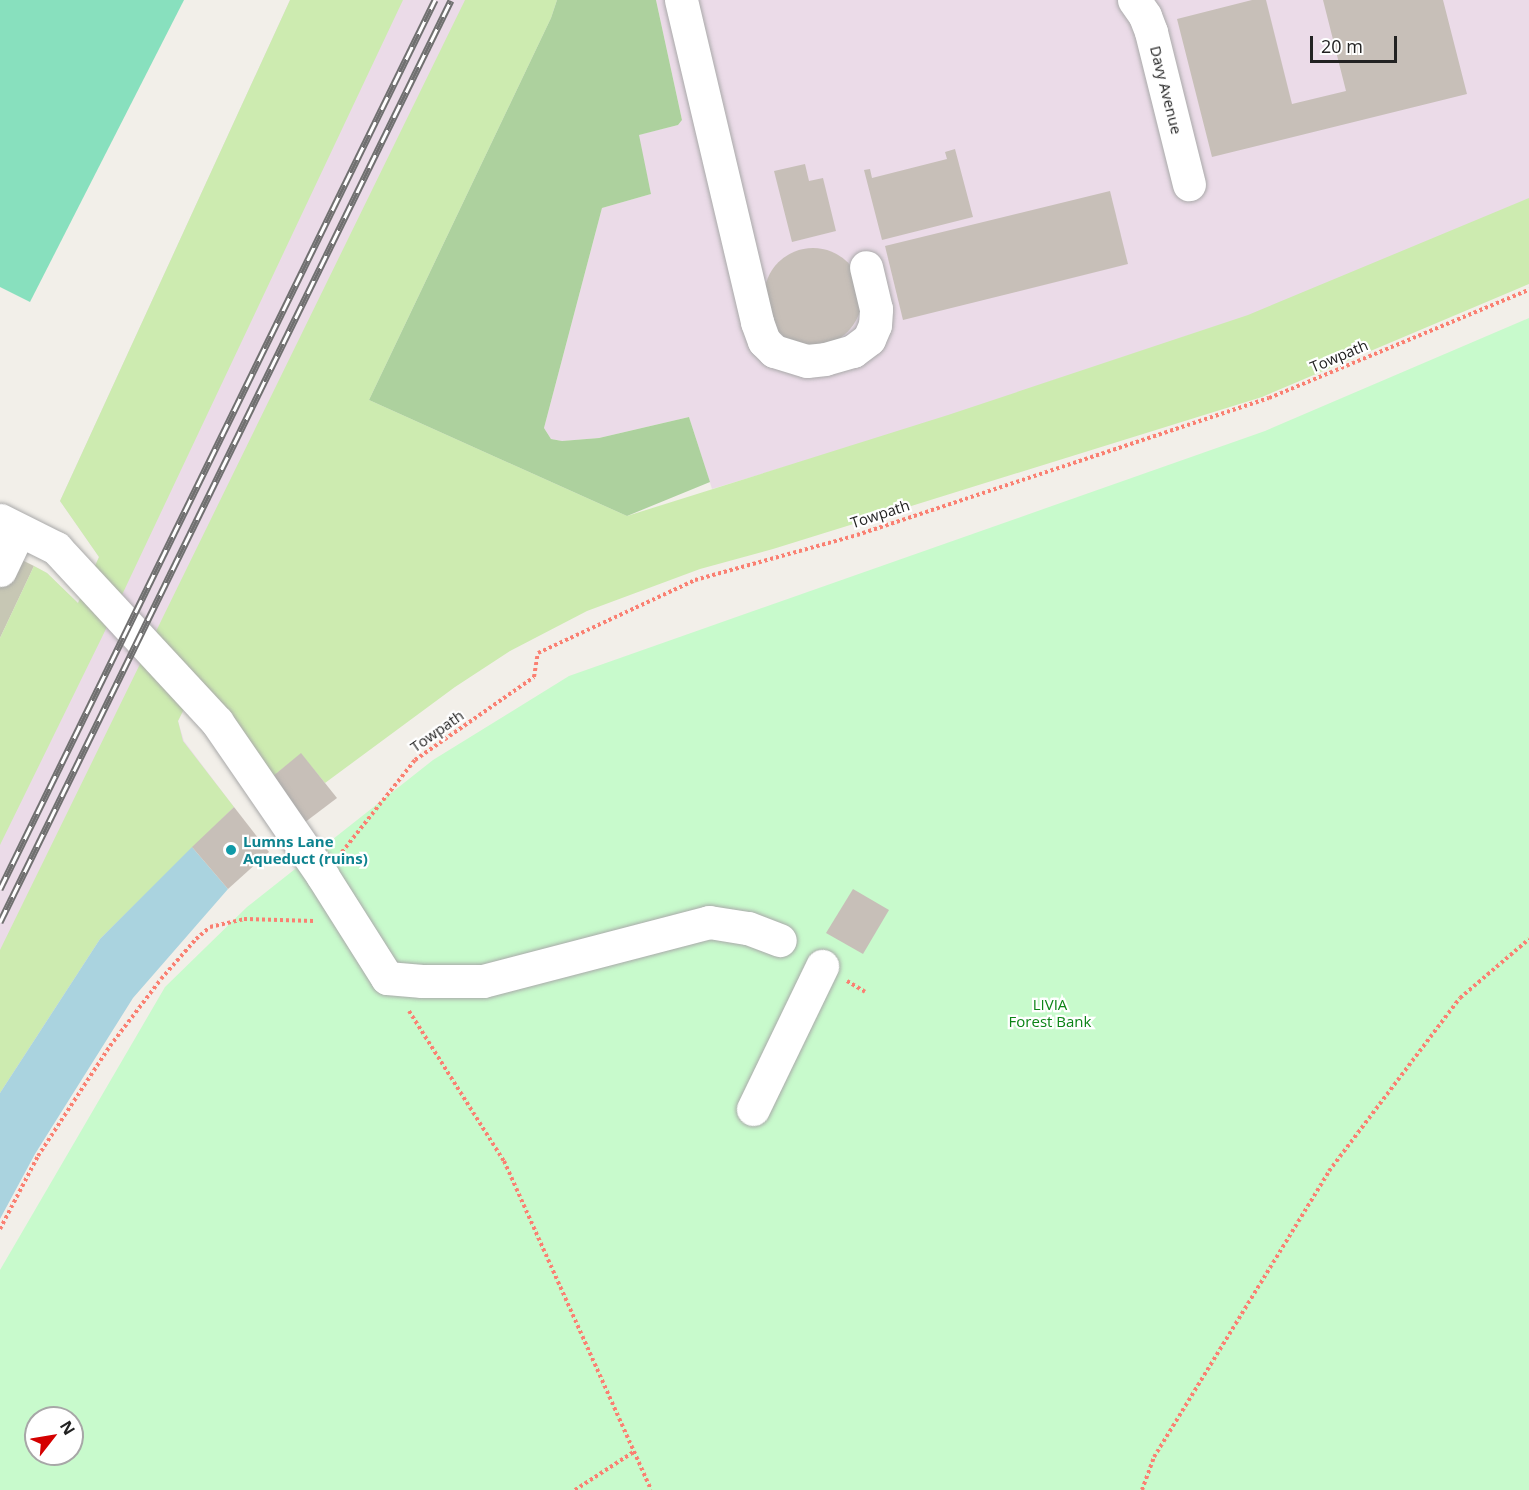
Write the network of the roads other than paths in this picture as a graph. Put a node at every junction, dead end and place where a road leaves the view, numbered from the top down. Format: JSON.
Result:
{"nodes":[{"id":1,"x":681,"y":0,"type":"edge"},
{"id":2,"x":1145,"y":4,"type":"edge"},
{"id":3,"x":1189,"y":184,"type":"dead end"},
{"id":4,"x":866,"y":267,"type":"dead end"},
{"id":5,"x":10,"y":525,"type":"edge"},
{"id":6,"x":0,"y":570,"type":"edge"},
{"id":7,"x":780,"y":940,"type":"dead end"},
{"id":8,"x":822,"y":966,"type":"dead end"},
{"id":9,"x":753,"y":1109,"type":"dead end"}],
"edges":[{"from":1,"to":4,"type":"lane"},
{"from":2,"to":3,"type":"lane","name":"Davy Avenue"},
{"from":5,"to":6,"type":"lane"},
{"from":5,"to":7,"type":"lane"},
{"from":8,"to":9,"type":"lane"}]}
